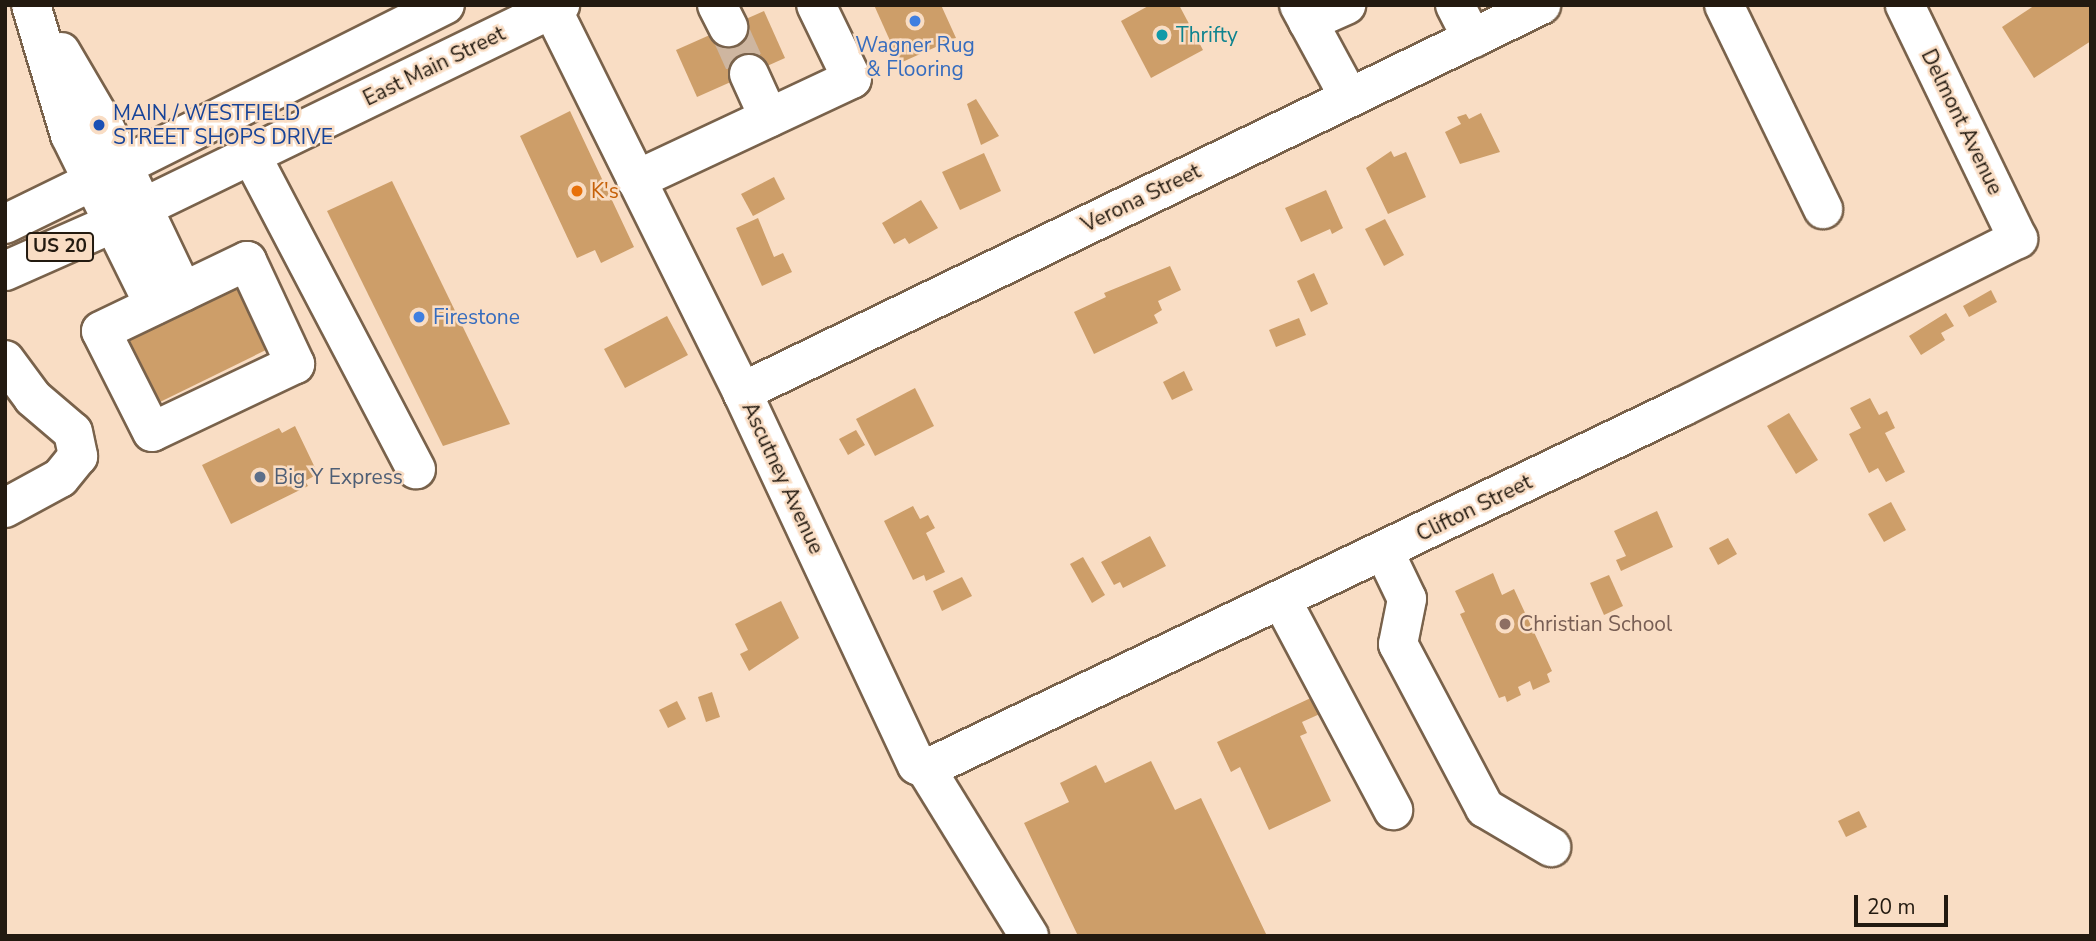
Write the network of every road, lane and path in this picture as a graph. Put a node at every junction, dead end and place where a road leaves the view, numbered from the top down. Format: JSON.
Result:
{"nodes":[{"id":1,"x":32,"y":5,"type":"edge"},
{"id":2,"x":445,"y":5,"type":"edge"},
{"id":3,"x":816,"y":5,"type":"edge"},
{"id":4,"x":1346,"y":5,"type":"edge"},
{"id":5,"x":1455,"y":5,"type":"edge"},
{"id":6,"x":1541,"y":5,"type":"edge"},
{"id":7,"x":1724,"y":5,"type":"edge"},
{"id":8,"x":1905,"y":5,"type":"edge"},
{"id":9,"x":556,"y":7,"type":"edge"},
{"id":10,"x":1303,"y":14,"type":"edge"},
{"id":11,"x":1472,"y":38,"type":"junction"},
{"id":12,"x":749,"y":74,"type":"tunnel mouth"},
{"id":13,"x":1349,"y":97,"type":"junction"},
{"id":14,"x":769,"y":118,"type":"junction"},
{"id":15,"x":251,"y":155,"type":"junction"},
{"id":16,"x":108,"y":173,"type":"junction"},
{"id":17,"x":636,"y":180,"type":"junction"},
{"id":18,"x":1823,"y":208,"type":"dead end"},
{"id":19,"x":128,"y":216,"type":"junction"},
{"id":20,"x":5,"y":224,"type":"edge"},
{"id":21,"x":2018,"y":239,"type":"joint"},
{"id":22,"x":5,"y":271,"type":"edge"},
{"id":23,"x":169,"y":298,"type":"junction"},
{"id":24,"x":5,"y":360,"type":"edge"},
{"id":25,"x":742,"y":392,"type":"junction"},
{"id":26,"x":416,"y":469,"type":"dead end"},
{"id":27,"x":5,"y":508,"type":"edge"},
{"id":28,"x":1384,"y":551,"type":"junction"},
{"id":29,"x":1282,"y":601,"type":"junction"},
{"id":30,"x":926,"y":769,"type":"junction"},
{"id":31,"x":1393,"y":810,"type":"dead end"},
{"id":32,"x":1552,"y":847,"type":"dead end"},
{"id":33,"x":1029,"y":936,"type":"edge"}],
"edges":[{"from":1,"to":16,"type":"street"},
{"from":2,"to":16,"type":"street","number":"US 20"},
{"from":3,"to":14,"type":"street"},
{"from":4,"to":10,"type":"street"},
{"from":5,"to":11,"type":"street"},
{"from":6,"to":11,"type":"street","name":"Verona Street"},
{"from":7,"to":18,"type":"street"},
{"from":8,"to":21,"type":"street","name":"Delmont Avenue"},
{"from":9,"to":15,"type":"street","name":"East Main Street","number":"US 20"},
{"from":9,"to":17,"type":"street","name":"Ascutney Avenue"},
{"from":10,"to":13,"type":"street"},
{"from":11,"to":13,"type":"street","name":"Verona Street"},
{"from":12,"to":14,"type":"street"},
{"from":13,"to":25,"type":"street","name":"Verona Street"},
{"from":14,"to":17,"type":"street"},
{"from":15,"to":19,"type":"street","name":"East Main Street","number":"US 20"},
{"from":15,"to":26,"type":"street"},
{"from":16,"to":19,"type":"street"},
{"from":16,"to":20,"type":"street","number":"US 20"},
{"from":17,"to":25,"type":"street","name":"Ascutney Avenue"},
{"from":19,"to":22,"type":"street","name":"East Main Street","number":"US 20"},
{"from":19,"to":23,"type":"street"},
{"from":21,"to":28,"type":"street","name":"Clifton Street"},
{"from":23,"to":23,"type":"street"},
{"from":24,"to":27,"type":"street"},
{"from":25,"to":30,"type":"street","name":"Ascutney Avenue"},
{"from":28,"to":29,"type":"street","name":"Clifton Street"},
{"from":28,"to":32,"type":"street"},
{"from":29,"to":30,"type":"street","name":"Clifton Street"},
{"from":29,"to":31,"type":"street"},
{"from":30,"to":33,"type":"street","name":"Ascutney Avenue"}]}
